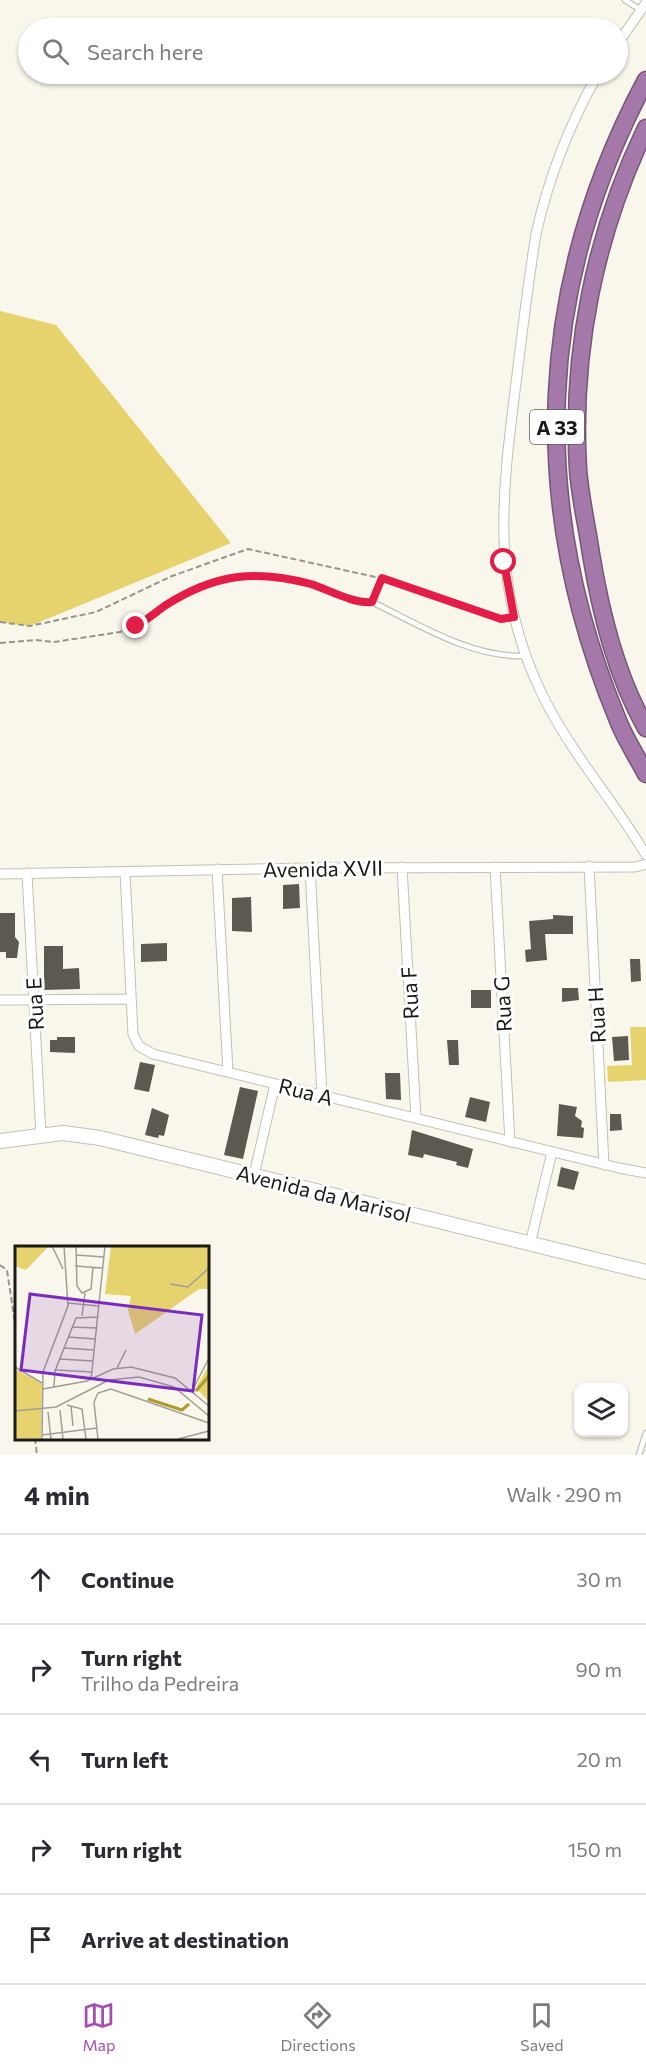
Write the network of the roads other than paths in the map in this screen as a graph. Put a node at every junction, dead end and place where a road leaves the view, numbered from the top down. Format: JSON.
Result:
{"nodes":[{"id":1,"x":625,"y":0,"type":"edge"},
{"id":2,"x":644,"y":6,"type":"edge"},
{"id":3,"x":628,"y":29,"type":"edge"},
{"id":4,"x":646,"y":80,"type":"edge"},
{"id":5,"x":592,"y":84,"type":"edge"},
{"id":6,"x":646,"y":128,"type":"edge"},
{"id":7,"x":372,"y":602,"type":"road end"},
{"id":8,"x":526,"y":656,"type":"junction"},
{"id":9,"x":646,"y":728,"type":"edge"},
{"id":10,"x":646,"y":774,"type":"edge"},
{"id":11,"x":646,"y":855,"type":"edge"},
{"id":12,"x":646,"y":864,"type":"edge"},
{"id":13,"x":589,"y":866,"type":"junction"},
{"id":14,"x":402,"y":867,"type":"junction"},
{"id":15,"x":495,"y":867,"type":"junction"},
{"id":16,"x":310,"y":868,"type":"junction"},
{"id":17,"x":217,"y":869,"type":"junction"},
{"id":18,"x":125,"y":872,"type":"junction"},
{"id":19,"x":27,"y":873,"type":"junction"},
{"id":20,"x":0,"y":874,"type":"edge"},
{"id":21,"x":131,"y":999,"type":"junction"},
{"id":22,"x":0,"y":1000,"type":"edge"},
{"id":23,"x":34,"y":1000,"type":"junction"},
{"id":24,"x":228,"y":1072,"type":"junction"},
{"id":25,"x":275,"y":1084,"type":"junction"},
{"id":26,"x":322,"y":1095,"type":"junction"},
{"id":27,"x":416,"y":1118,"type":"junction"},
{"id":28,"x":41,"y":1136,"type":"junction"},
{"id":29,"x":0,"y":1141,"type":"edge"},
{"id":30,"x":510,"y":1142,"type":"junction"},
{"id":31,"x":552,"y":1152,"type":"junction"},
{"id":32,"x":604,"y":1165,"type":"junction"},
{"id":33,"x":646,"y":1173,"type":"edge"},
{"id":34,"x":254,"y":1175,"type":"junction"},
{"id":35,"x":530,"y":1244,"type":"junction"},
{"id":36,"x":646,"y":1272,"type":"edge"},
{"id":37,"x":646,"y":1432,"type":"edge"},
{"id":38,"x":639,"y":1455,"type":"edge"}],
"edges":[{"from":1,"to":2,"type":"lane"},
{"from":2,"to":3,"type":"street"},
{"from":4,"to":10,"type":"highway","number":"A 33"},
{"from":5,"to":8,"type":"street"},
{"from":6,"to":9,"type":"highway","number":"A 33"},
{"from":7,"to":8,"type":"lane"},
{"from":8,"to":11,"type":"street"},
{"from":12,"to":13,"type":"street","name":"Avenida XVII"},
{"from":13,"to":15,"type":"street","name":"Avenida XVII"},
{"from":13,"to":32,"type":"street","name":"Rua H"},
{"from":14,"to":15,"type":"street","name":"Avenida XVII"},
{"from":14,"to":16,"type":"street","name":"Avenida XVII"},
{"from":14,"to":27,"type":"street","name":"Rua F"},
{"from":15,"to":30,"type":"street","name":"Rua G"},
{"from":16,"to":17,"type":"street","name":"Avenida XVII"},
{"from":16,"to":26,"type":"street"},
{"from":17,"to":18,"type":"street","name":"Avenida XVII"},
{"from":17,"to":24,"type":"street"},
{"from":18,"to":19,"type":"street","name":"Avenida XVII"},
{"from":18,"to":21,"type":"street","name":"Rua A"},
{"from":19,"to":20,"type":"street","name":"Avenida XVII"},
{"from":19,"to":23,"type":"street","name":"Rua E"},
{"from":21,"to":23,"type":"street"},
{"from":21,"to":24,"type":"street","name":"Rua A"},
{"from":22,"to":23,"type":"street"},
{"from":23,"to":28,"type":"street","name":"Rua E"},
{"from":24,"to":25,"type":"street","name":"Rua A"},
{"from":25,"to":26,"type":"street","name":"Rua A"},
{"from":25,"to":34,"type":"street"},
{"from":26,"to":27,"type":"street","name":"Rua A"},
{"from":27,"to":30,"type":"street","name":"Rua A"},
{"from":28,"to":29,"type":"street","name":"Avenida da Marisol"},
{"from":28,"to":34,"type":"street","name":"Avenida da Marisol"},
{"from":30,"to":31,"type":"street","name":"Rua A"},
{"from":31,"to":32,"type":"street","name":"Rua A"},
{"from":31,"to":35,"type":"street"},
{"from":32,"to":33,"type":"street","name":"Rua A"},
{"from":34,"to":35,"type":"street","name":"Avenida da Marisol"},
{"from":35,"to":36,"type":"street","name":"Avenida da Marisol"},
{"from":37,"to":38,"type":"lane"}]}
